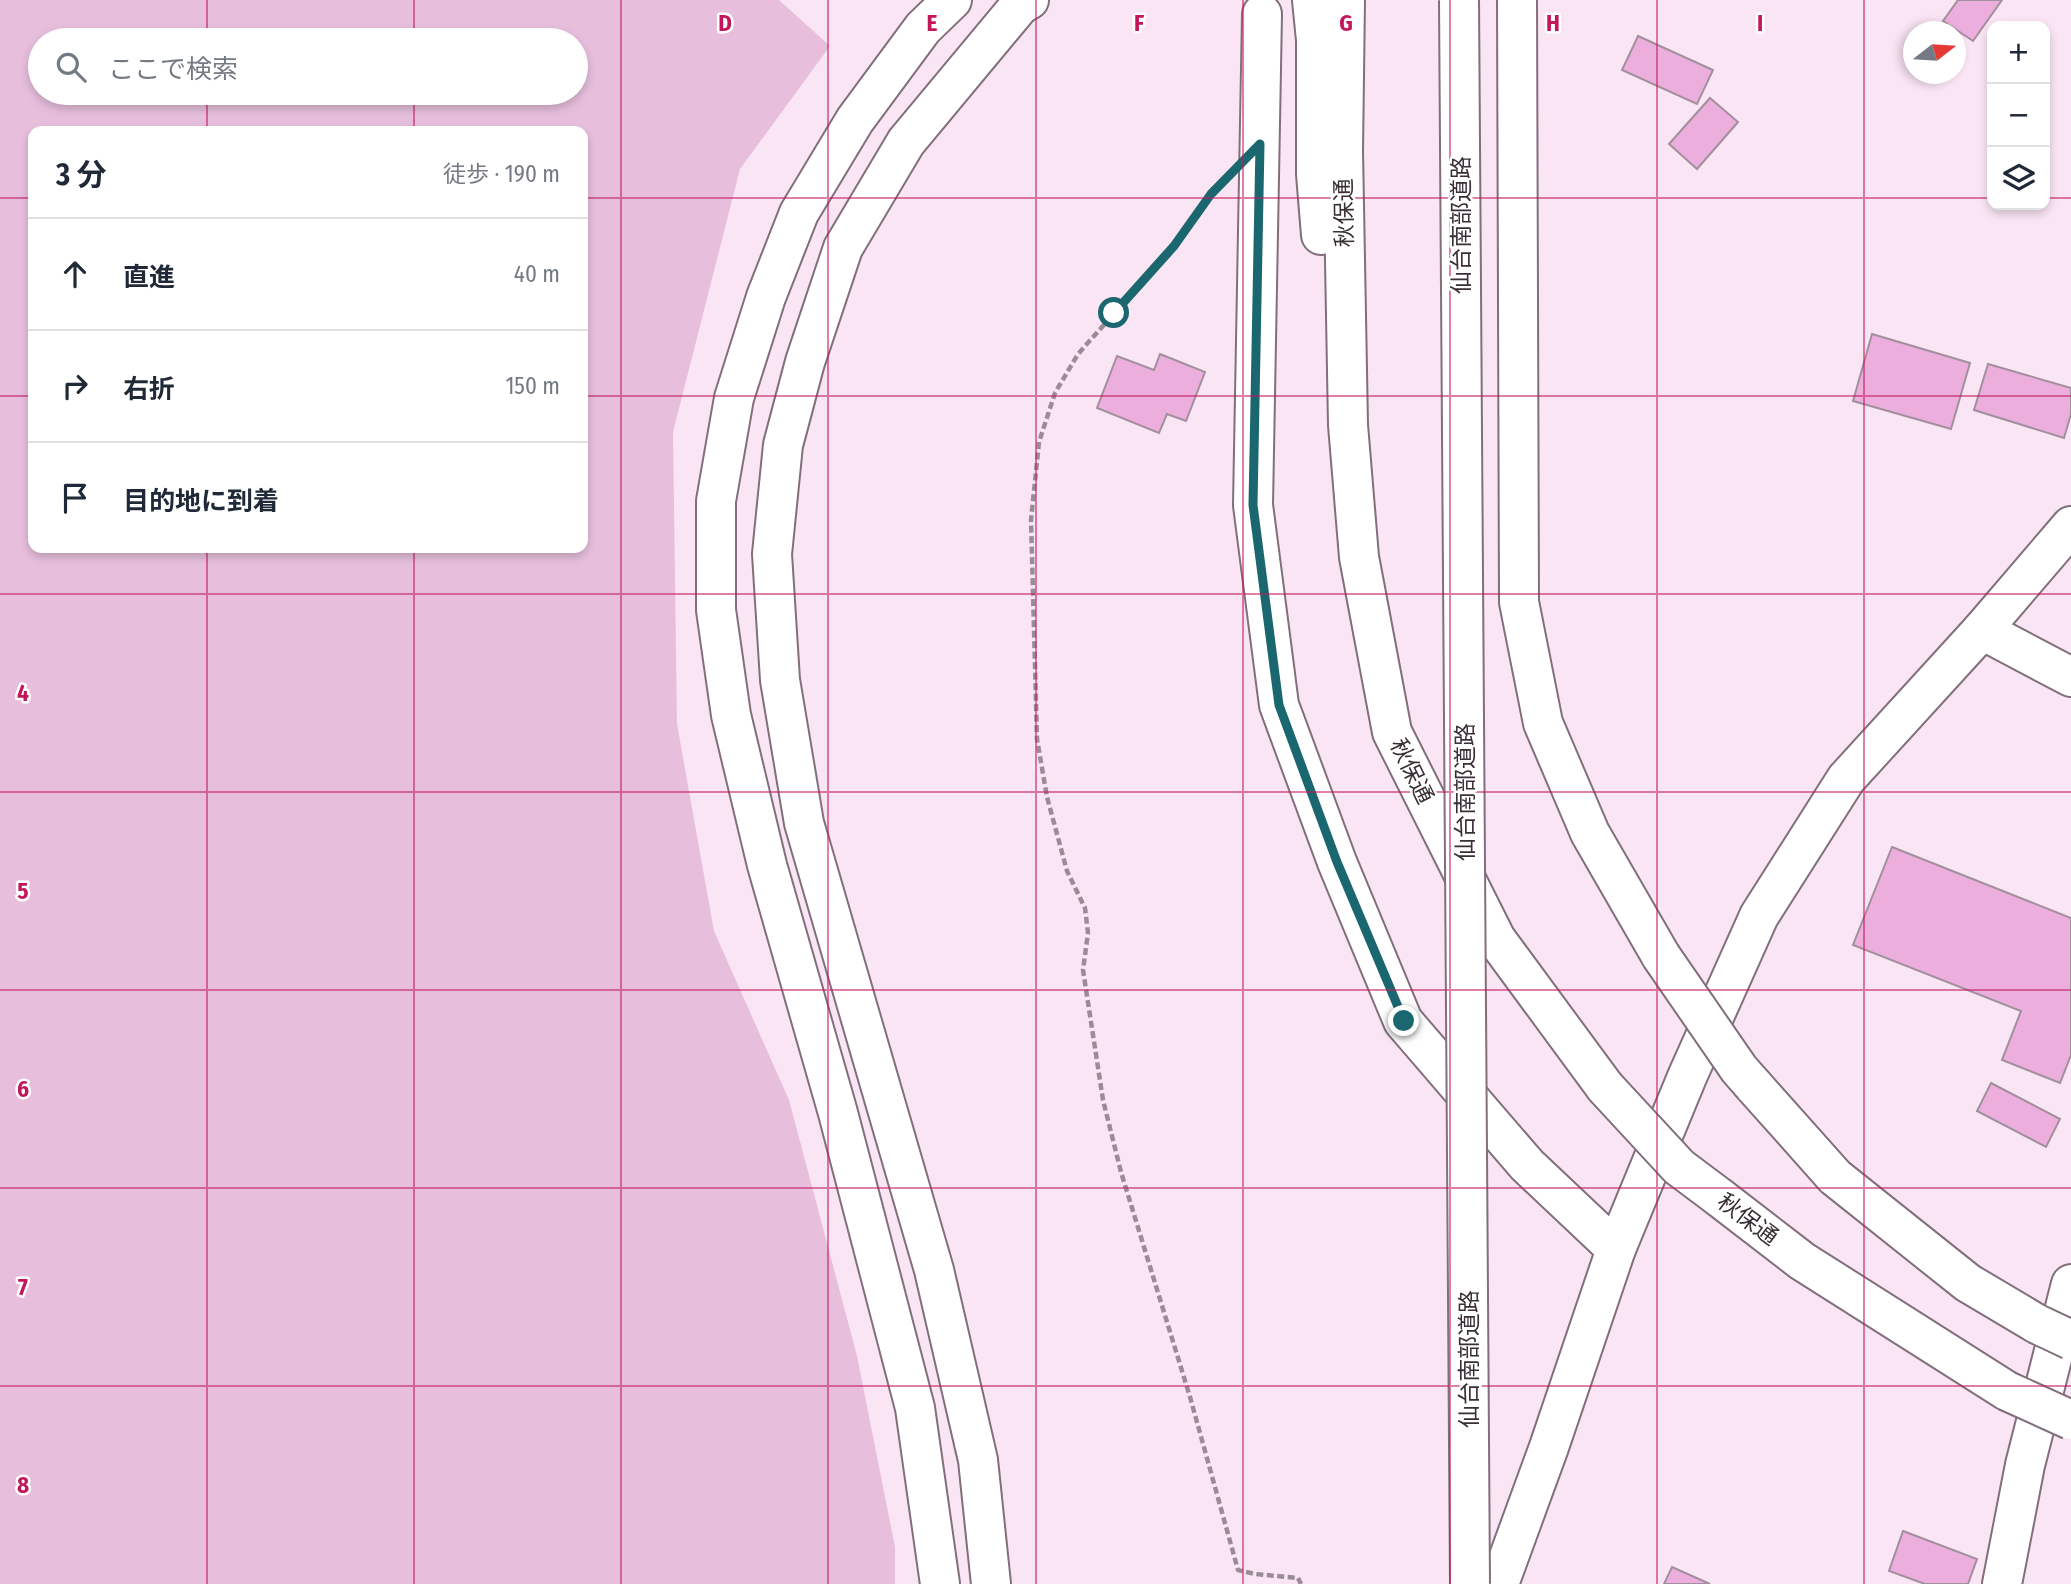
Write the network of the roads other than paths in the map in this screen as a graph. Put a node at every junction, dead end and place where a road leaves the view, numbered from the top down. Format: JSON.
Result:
{"nodes":[{"id":1,"x":952,"y":0,"type":"edge"},
{"id":2,"x":1312,"y":0,"type":"edge"},
{"id":3,"x":1345,"y":0,"type":"edge"},
{"id":4,"x":1459,"y":0,"type":"edge"},
{"id":5,"x":1517,"y":0,"type":"edge"},
{"id":6,"x":1025,"y":2,"type":"edge"},
{"id":7,"x":1262,"y":14,"type":"dead end"},
{"id":8,"x":1348,"y":370,"type":"junction"},
{"id":9,"x":2071,"y":526,"type":"edge"},
{"id":10,"x":1982,"y":629,"type":"junction"},
{"id":11,"x":2071,"y":677,"type":"edge"},
{"id":12,"x":1616,"y":1249,"type":"junction"},
{"id":13,"x":2071,"y":1284,"type":"edge"},
{"id":14,"x":2071,"y":1339,"type":"edge"},
{"id":15,"x":2071,"y":1420,"type":"edge"},
{"id":16,"x":940,"y":1584,"type":"edge"},
{"id":17,"x":992,"y":1584,"type":"edge"},
{"id":18,"x":1470,"y":1584,"type":"edge"},
{"id":19,"x":1499,"y":1584,"type":"edge"},
{"id":20,"x":2002,"y":1584,"type":"edge"}],
"edges":[{"from":1,"to":16,"type":"main road"},
{"from":2,"to":8,"type":"main road"},
{"from":3,"to":8,"type":"main road","name":"秋保通"},
{"from":4,"to":18,"type":"main road","name":"仙台南部道路","bridge":true},
{"from":5,"to":14,"type":"main road","bridge":true},
{"from":6,"to":17,"type":"main road"},
{"from":7,"to":12,"type":"main road"},
{"from":8,"to":15,"type":"main road","name":"秋保通","bridge":true},
{"from":9,"to":10,"type":"main road"},
{"from":10,"to":11,"type":"main road"},
{"from":10,"to":12,"type":"main road"},
{"from":12,"to":19,"type":"main road"},
{"from":13,"to":20,"type":"main road"}]}
